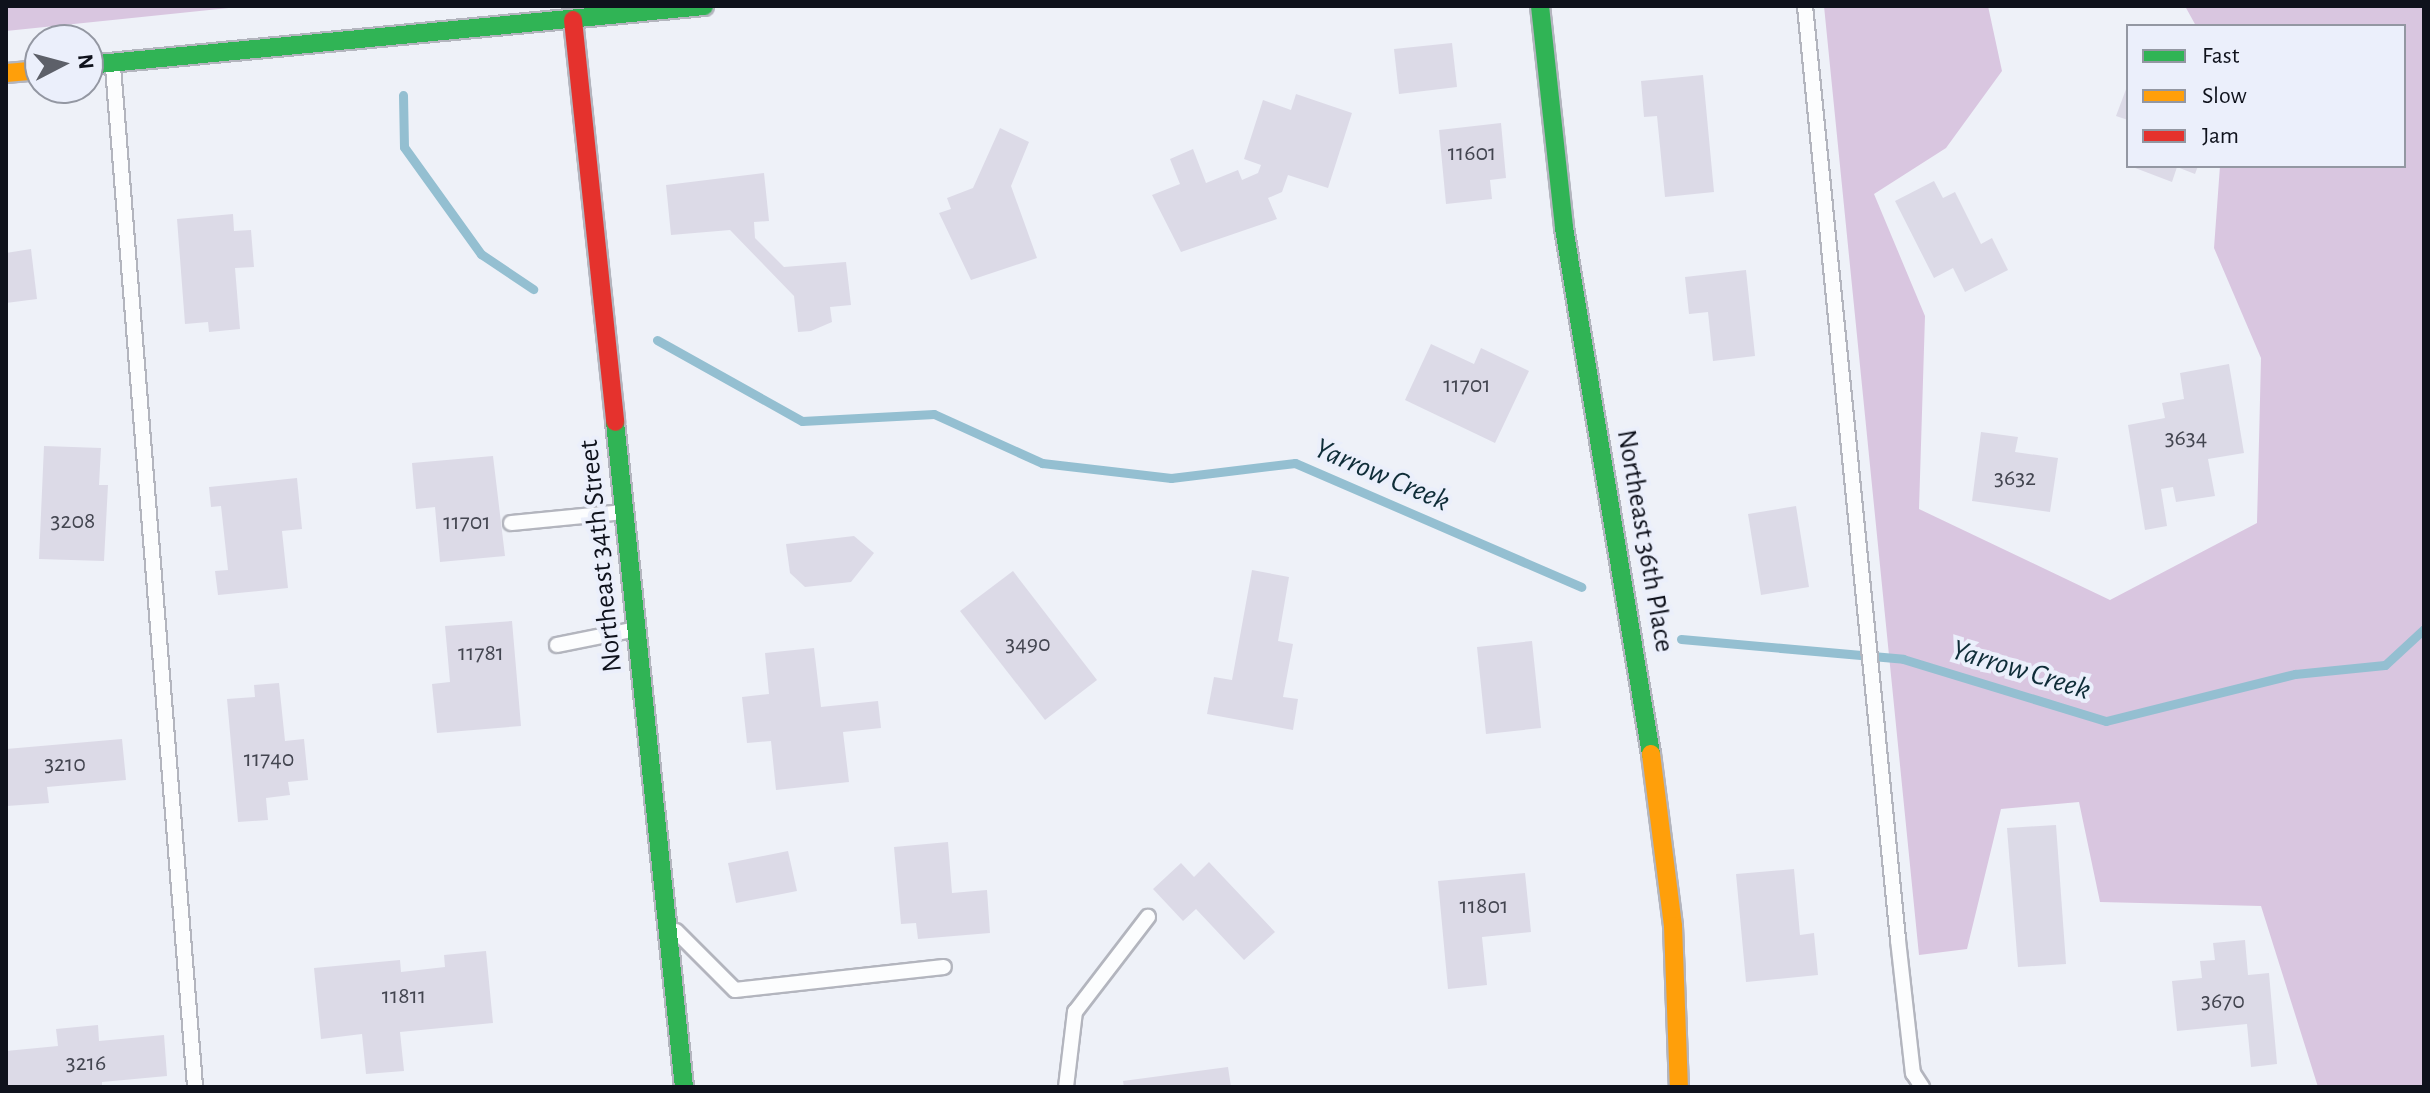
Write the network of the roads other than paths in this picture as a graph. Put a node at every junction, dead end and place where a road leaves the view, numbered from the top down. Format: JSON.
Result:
{"nodes":[{"id":1,"x":704,"y":6,"type":"edge"},
{"id":2,"x":1540,"y":6,"type":"edge"},
{"id":3,"x":1805,"y":6,"type":"edge"},
{"id":4,"x":573,"y":20,"type":"junction"},
{"id":5,"x":113,"y":63,"type":"junction"},
{"id":6,"x":104,"y":64,"type":"edge"},
{"id":7,"x":624,"y":512,"type":"junction"},
{"id":8,"x":511,"y":523,"type":"dead end"},
{"id":9,"x":636,"y":629,"type":"junction"},
{"id":10,"x":557,"y":645,"type":"dead end"},
{"id":11,"x":1148,"y":917,"type":"dead end"},
{"id":12,"x":667,"y":922,"type":"junction"},
{"id":13,"x":944,"y":967,"type":"dead end"},
{"id":14,"x":195,"y":1087,"type":"edge"},
{"id":15,"x":683,"y":1087,"type":"edge"},
{"id":16,"x":1066,"y":1087,"type":"edge"},
{"id":17,"x":1679,"y":1087,"type":"edge"},
{"id":18,"x":1922,"y":1087,"type":"edge"}],
"edges":[{"from":1,"to":4,"type":"street"},
{"from":2,"to":17,"type":"street","name":"Northeast 36th Place"},
{"from":3,"to":18,"type":"lane"},
{"from":4,"to":5,"type":"street"},
{"from":4,"to":7,"type":"street","name":"Northeast 34th Street"},
{"from":5,"to":6,"type":"street"},
{"from":5,"to":14,"type":"lane"},
{"from":7,"to":8,"type":"lane"},
{"from":7,"to":9,"type":"street","name":"Northeast 34th Street"},
{"from":9,"to":10,"type":"lane"},
{"from":9,"to":12,"type":"street","name":"Northeast 34th Street"},
{"from":11,"to":16,"type":"lane"},
{"from":12,"to":13,"type":"lane"},
{"from":12,"to":15,"type":"street","name":"Northeast 34th Street"}]}
